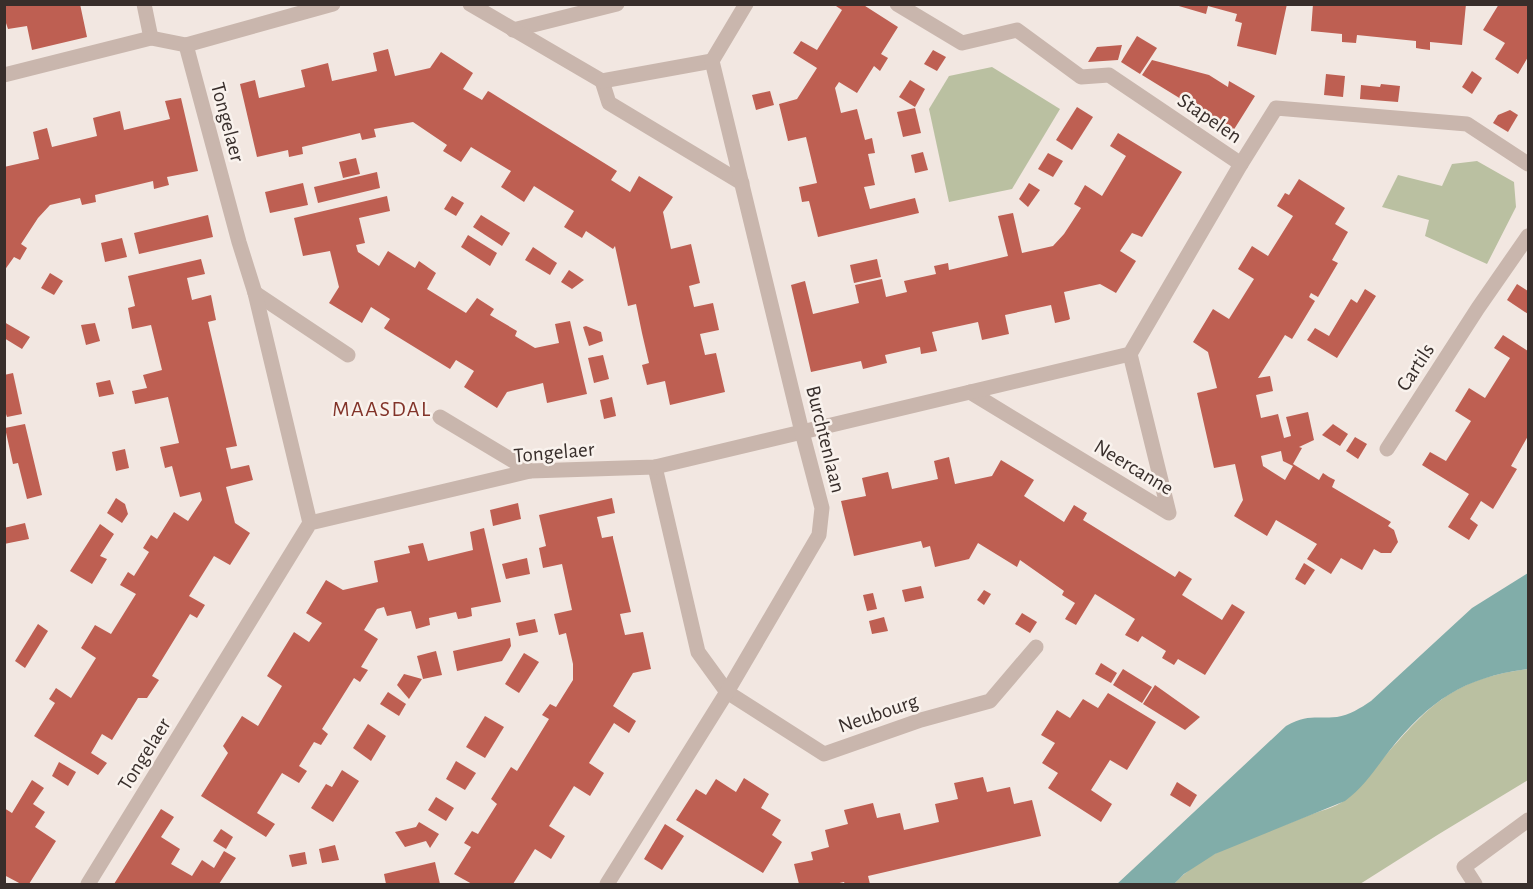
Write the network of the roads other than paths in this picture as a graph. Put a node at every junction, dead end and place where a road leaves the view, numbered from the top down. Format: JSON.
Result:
{"nodes":[{"id":1,"x":144,"y":4,"type":"edge"},
{"id":2,"x":333,"y":4,"type":"edge"},
{"id":3,"x":470,"y":4,"type":"edge"},
{"id":4,"x":617,"y":4,"type":"edge"},
{"id":5,"x":746,"y":4,"type":"edge"},
{"id":6,"x":897,"y":4,"type":"edge"},
{"id":7,"x":490,"y":10,"type":"edge"},
{"id":8,"x":513,"y":30,"type":"junction"},
{"id":9,"x":152,"y":38,"type":"junction"},
{"id":10,"x":186,"y":45,"type":"junction"},
{"id":11,"x":712,"y":61,"type":"junction"},
{"id":12,"x":4,"y":75,"type":"edge"},
{"id":13,"x":602,"y":81,"type":"junction"},
{"id":14,"x":1241,"y":164,"type":"junction"},
{"id":15,"x":1528,"y":164,"type":"edge"},
{"id":16,"x":742,"y":183,"type":"junction"},
{"id":17,"x":1528,"y":236,"type":"edge"},
{"id":18,"x":255,"y":293,"type":"junction"},
{"id":19,"x":1130,"y":354,"type":"junction"},
{"id":20,"x":348,"y":356,"type":"dead end"},
{"id":21,"x":970,"y":392,"type":"junction"},
{"id":22,"x":440,"y":417,"type":"dead end"},
{"id":23,"x":801,"y":432,"type":"junction"},
{"id":24,"x":1387,"y":449,"type":"dead end"},
{"id":25,"x":655,"y":467,"type":"junction"},
{"id":26,"x":530,"y":471,"type":"junction"},
{"id":27,"x":310,"y":523,"type":"junction"},
{"id":28,"x":1036,"y":647,"type":"dead end"},
{"id":29,"x":727,"y":692,"type":"junction"},
{"id":30,"x":1528,"y":820,"type":"edge"},
{"id":31,"x":88,"y":885,"type":"edge"},
{"id":32,"x":607,"y":885,"type":"edge"},
{"id":33,"x":1475,"y":885,"type":"edge"}],
"edges":[{"from":1,"to":9,"type":"street"},
{"from":2,"to":10,"type":"street"},
{"from":3,"to":7,"type":"street"},
{"from":4,"to":8,"type":"street"},
{"from":5,"to":11,"type":"street"},
{"from":6,"to":14,"type":"street","name":"Stapelen"},
{"from":7,"to":8,"type":"street"},
{"from":8,"to":13,"type":"street"},
{"from":9,"to":10,"type":"street"},
{"from":9,"to":12,"type":"street"},
{"from":10,"to":18,"type":"street","name":"Tongelaer"},
{"from":11,"to":13,"type":"street"},
{"from":11,"to":16,"type":"street","name":"Burchtenlaan"},
{"from":13,"to":16,"type":"street"},
{"from":14,"to":15,"type":"street","name":"Stapelen"},
{"from":14,"to":19,"type":"street"},
{"from":16,"to":23,"type":"street","name":"Burchtenlaan"},
{"from":17,"to":24,"type":"street","name":"Cartils"},
{"from":18,"to":20,"type":"street"},
{"from":18,"to":27,"type":"street","name":"Tongelaer"},
{"from":19,"to":21,"type":"street"},
{"from":19,"to":21,"type":"street","name":"Neercanne"},
{"from":21,"to":23,"type":"street"},
{"from":22,"to":26,"type":"street"},
{"from":23,"to":25,"type":"street","name":"Tongelaer"},
{"from":23,"to":29,"type":"street","name":"Burchtenlaan"},
{"from":25,"to":26,"type":"street","name":"Tongelaer"},
{"from":25,"to":29,"type":"street"},
{"from":26,"to":27,"type":"street","name":"Tongelaer"},
{"from":27,"to":31,"type":"street","name":"Tongelaer"},
{"from":28,"to":29,"type":"street","name":"Neubourg"},
{"from":29,"to":32,"type":"street","name":"Burchtenlaan"},
{"from":30,"to":33,"type":"street"}]}
